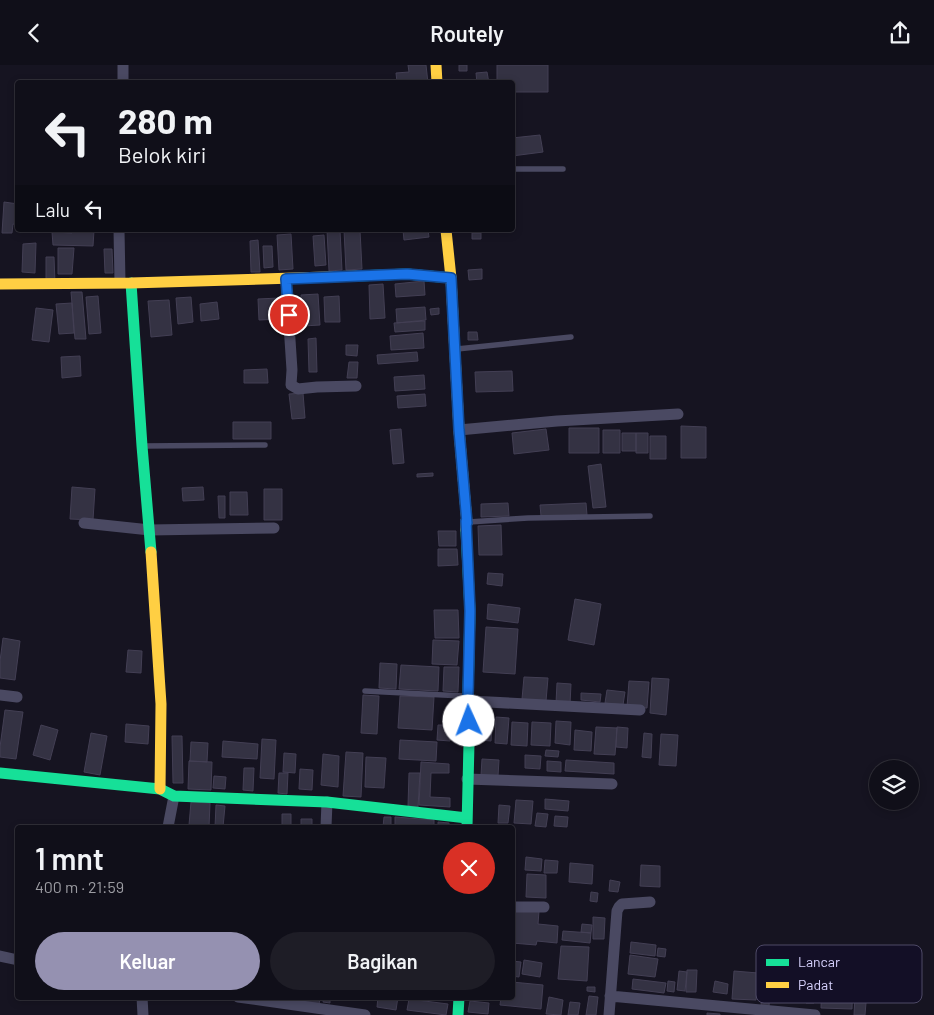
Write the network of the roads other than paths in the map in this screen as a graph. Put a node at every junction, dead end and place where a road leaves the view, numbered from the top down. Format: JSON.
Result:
{"nodes":[{"id":1,"x":436,"y":65,"type":"edge"},
{"id":2,"x":437,"y":80,"type":"edge"},
{"id":3,"x":515,"y":169,"type":"edge"},
{"id":4,"x":563,"y":169,"type":"dead end"},
{"id":5,"x":119,"y":232,"type":"edge"},
{"id":6,"x":446,"y":232,"type":"edge"},
{"id":7,"x":451,"y":278,"type":"junction"},
{"id":8,"x":286,"y":279,"type":"junction"},
{"id":9,"x":125,"y":283,"type":"junction"},
{"id":10,"x":0,"y":284,"type":"edge"},
{"id":11,"x":571,"y":337,"type":"dead end"},
{"id":12,"x":455,"y":349,"type":"junction"},
{"id":13,"x":356,"y":386,"type":"dead end"},
{"id":14,"x":678,"y":414,"type":"dead end"},
{"id":15,"x":459,"y":430,"type":"junction"},
{"id":16,"x":266,"y":445,"type":"dead end"},
{"id":17,"x":142,"y":447,"type":"junction"},
{"id":18,"x":650,"y":515,"type":"dead end"},
{"id":19,"x":84,"y":523,"type":"dead end"},
{"id":20,"x":467,"y":523,"type":"junction"},
{"id":21,"x":274,"y":528,"type":"dead end"},
{"id":22,"x":150,"y":530,"type":"junction"},
{"id":23,"x":365,"y":691,"type":"dead end"},
{"id":24,"x":0,"y":695,"type":"edge"},
{"id":25,"x":17,"y":697,"type":"dead end"},
{"id":26,"x":469,"y":699,"type":"junction"},
{"id":27,"x":640,"y":710,"type":"dead end"},
{"id":28,"x":0,"y":773,"type":"edge"},
{"id":29,"x":467,"y":779,"type":"junction"},
{"id":30,"x":612,"y":784,"type":"dead end"},
{"id":31,"x":160,"y":789,"type":"junction"},
{"id":32,"x":174,"y":796,"type":"junction"},
{"id":33,"x":327,"y":802,"type":"junction"},
{"id":34,"x":467,"y":823,"type":"edge"},
{"id":35,"x":168,"y":825,"type":"edge"},
{"id":36,"x":326,"y":825,"type":"edge"},
{"id":37,"x":650,"y":902,"type":"dead end"},
{"id":38,"x":515,"y":907,"type":"edge"},
{"id":39,"x":544,"y":907,"type":"dead end"},
{"id":40,"x":0,"y":957,"type":"edge"},
{"id":41,"x":15,"y":960,"type":"edge"},
{"id":42,"x":610,"y":996,"type":"junction"},
{"id":43,"x":142,"y":1000,"type":"edge"},
{"id":44,"x":259,"y":1000,"type":"edge"},
{"id":45,"x":459,"y":1000,"type":"edge"},
{"id":46,"x":142,"y":1015,"type":"edge"},
{"id":47,"x":365,"y":1015,"type":"edge"},
{"id":48,"x":458,"y":1015,"type":"edge"},
{"id":49,"x":609,"y":1015,"type":"edge"},
{"id":50,"x":815,"y":1015,"type":"edge"}],
"edges":[{"from":1,"to":2,"type":"main road"},
{"from":3,"to":4,"type":"lane"},
{"from":5,"to":9,"type":"street"},
{"from":6,"to":7,"type":"main road"},
{"from":7,"to":8,"type":"main road"},
{"from":7,"to":12,"type":"main road"},
{"from":8,"to":9,"type":"main road"},
{"from":8,"to":13,"type":"street"},
{"from":9,"to":10,"type":"main road"},
{"from":9,"to":17,"type":"main road"},
{"from":11,"to":12,"type":"lane"},
{"from":12,"to":15,"type":"main road"},
{"from":14,"to":15,"type":"street"},
{"from":15,"to":20,"type":"main road"},
{"from":16,"to":17,"type":"lane"},
{"from":17,"to":22,"type":"main road"},
{"from":18,"to":20,"type":"lane"},
{"from":19,"to":22,"type":"street"},
{"from":20,"to":26,"type":"main road"},
{"from":21,"to":22,"type":"street"},
{"from":22,"to":31,"type":"main road"},
{"from":23,"to":26,"type":"lane"},
{"from":24,"to":25,"type":"street"},
{"from":26,"to":27,"type":"street"},
{"from":26,"to":29,"type":"main road"},
{"from":28,"to":31,"type":"main road"},
{"from":29,"to":30,"type":"street"},
{"from":29,"to":34,"type":"main road"},
{"from":31,"to":32,"type":"main road"},
{"from":32,"to":33,"type":"main road"},
{"from":32,"to":35,"type":"street"},
{"from":33,"to":34,"type":"main road"},
{"from":33,"to":36,"type":"street"},
{"from":37,"to":42,"type":"street"},
{"from":38,"to":39,"type":"street"},
{"from":40,"to":41,"type":"street"},
{"from":42,"to":49,"type":"street"},
{"from":42,"to":50,"type":"street"},
{"from":43,"to":46,"type":"street"},
{"from":44,"to":47,"type":"street"},
{"from":45,"to":48,"type":"main road"}]}
